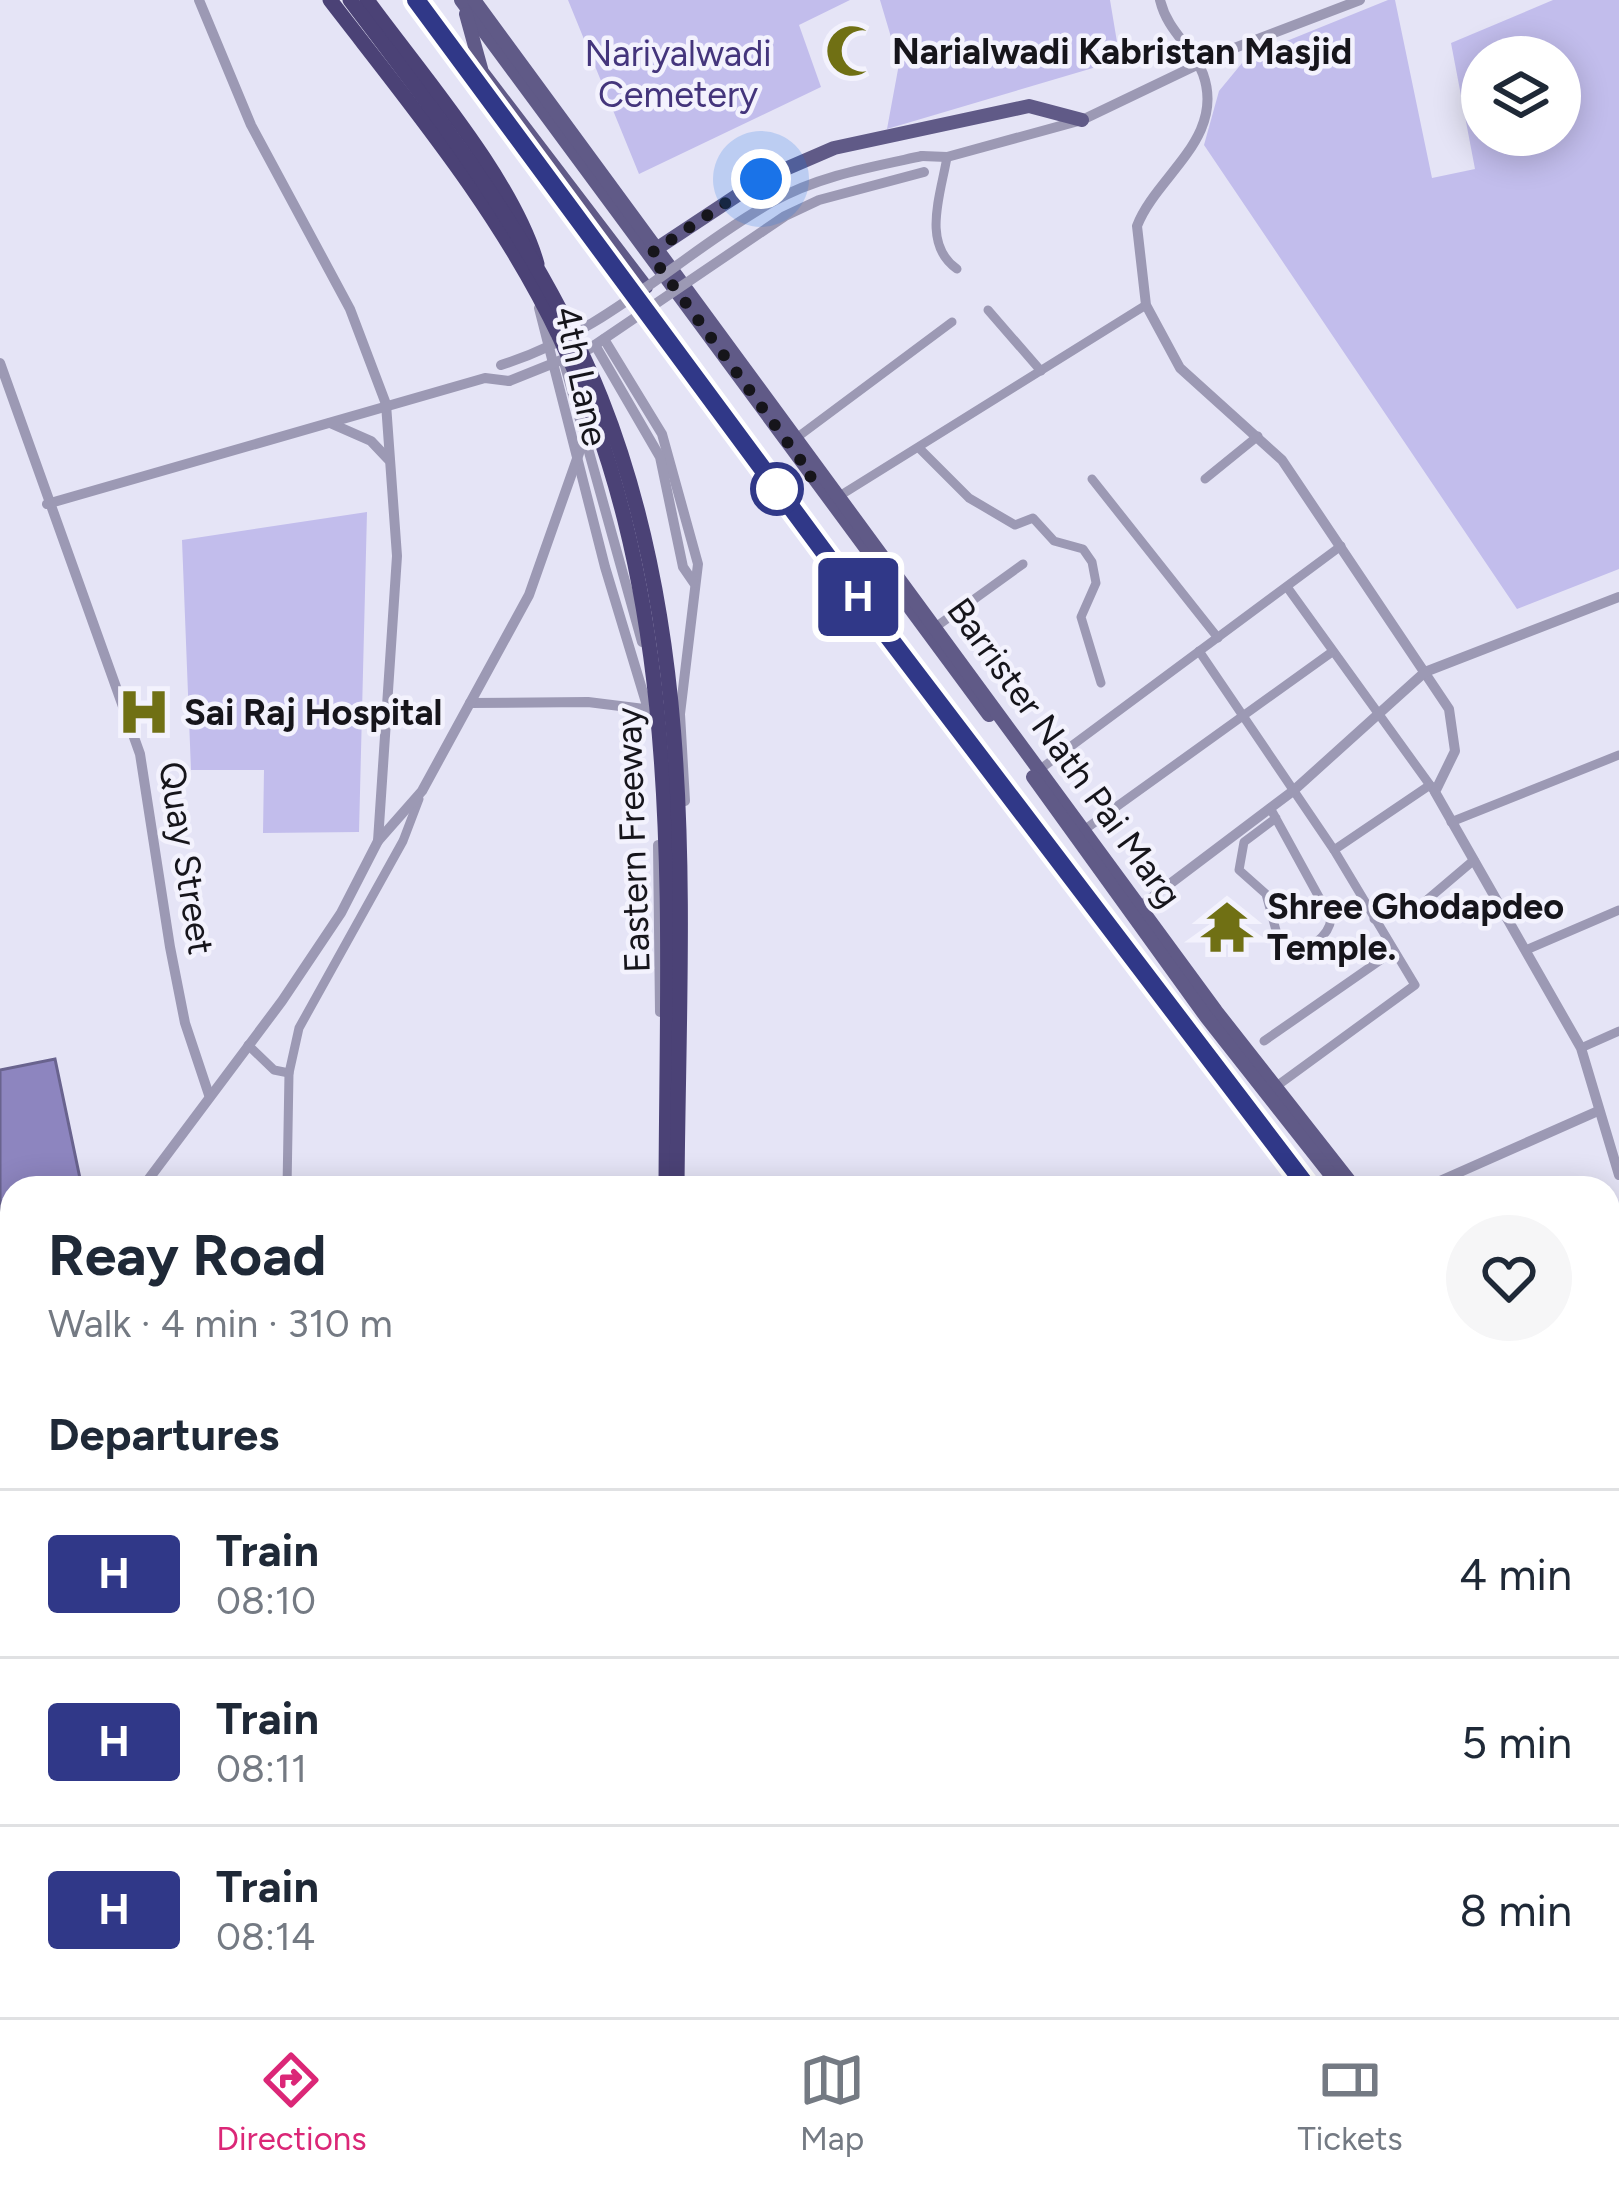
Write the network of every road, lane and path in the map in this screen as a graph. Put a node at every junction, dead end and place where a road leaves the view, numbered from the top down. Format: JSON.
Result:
{"nodes":[{"id":1,"x":199,"y":0,"type":"edge"},
{"id":2,"x":335,"y":0,"type":"edge"},
{"id":3,"x":354,"y":0,"type":"edge"},
{"id":4,"x":367,"y":0,"type":"edge"},
{"id":5,"x":474,"y":0,"type":"edge"},
{"id":6,"x":1160,"y":0,"type":"edge"},
{"id":7,"x":1360,"y":0,"type":"edge"},
{"id":8,"x":462,"y":1,"type":"edge"},
{"id":9,"x":486,"y":25,"type":"junction"},
{"id":10,"x":1200,"y":67,"type":"junction"},
{"id":11,"x":1082,"y":120,"type":"junction"},
{"id":12,"x":947,"y":157,"type":"junction"},
{"id":13,"x":654,"y":251,"type":"junction"},
{"id":14,"x":538,"y":268,"type":"junction"},
{"id":15,"x":957,"y":269,"type":"dead end"},
{"id":16,"x":646,"y":287,"type":"junction"},
{"id":17,"x":1146,"y":305,"type":"junction"},
{"id":18,"x":988,"y":310,"type":"dead end"},
{"id":19,"x":952,"y":322,"type":"dead end"},
{"id":20,"x":600,"y":342,"type":"junction"},
{"id":21,"x":0,"y":363,"type":"edge"},
{"id":22,"x":1041,"y":371,"type":"junction"},
{"id":23,"x":485,"y":378,"type":"junction"},
{"id":24,"x":386,"y":404,"type":"junction"},
{"id":25,"x":327,"y":422,"type":"junction"},
{"id":26,"x":799,"y":436,"type":"junction"},
{"id":27,"x":1258,"y":436,"type":"junction"},
{"id":28,"x":584,"y":440,"type":"junction"},
{"id":29,"x":919,"y":448,"type":"junction"},
{"id":30,"x":576,"y":453,"type":"junction"},
{"id":31,"x":392,"y":468,"type":"junction"},
{"id":32,"x":1092,"y":479,"type":"dead end"},
{"id":33,"x":1205,"y":479,"type":"dead end"},
{"id":34,"x":841,"y":495,"type":"junction"},
{"id":35,"x":47,"y":504,"type":"junction"},
{"id":36,"x":1341,"y":546,"type":"junction"},
{"id":37,"x":1023,"y":564,"type":"dead end"},
{"id":38,"x":1287,"y":587,"type":"junction"},
{"id":39,"x":1619,"y":597,"type":"edge"},
{"id":40,"x":937,"y":626,"type":"junction"},
{"id":41,"x":1218,"y":638,"type":"junction"},
{"id":42,"x":1199,"y":651,"type":"junction"},
{"id":43,"x":1332,"y":652,"type":"junction"},
{"id":44,"x":1425,"y":672,"type":"junction"},
{"id":45,"x":1101,"y":683,"type":"dead end"},
{"id":46,"x":470,"y":704,"type":"junction"},
{"id":47,"x":650,"y":710,"type":"junction"},
{"id":48,"x":680,"y":713,"type":"junction"},
{"id":49,"x":1376,"y":715,"type":"junction"},
{"id":50,"x":1243,"y":716,"type":"junction"},
{"id":51,"x":1619,"y":755,"type":"edge"},
{"id":52,"x":1039,"y":770,"type":"junction"},
{"id":53,"x":1432,"y":789,"type":"junction"},
{"id":54,"x":422,"y":791,"type":"junction"},
{"id":55,"x":1293,"y":791,"type":"junction"},
{"id":56,"x":1051,"y":794,"type":"junction"},
{"id":57,"x":1273,"y":813,"type":"junction"},
{"id":58,"x":1451,"y":822,"type":"junction"},
{"id":59,"x":1084,"y":830,"type":"junction"},
{"id":60,"x":378,"y":841,"type":"junction"},
{"id":61,"x":1334,"y":850,"type":"junction"},
{"id":62,"x":1474,"y":860,"type":"junction"},
{"id":63,"x":1136,"y":909,"type":"junction"},
{"id":64,"x":1619,"y":910,"type":"edge"},
{"id":65,"x":1374,"y":919,"type":"junction"},
{"id":66,"x":1526,"y":950,"type":"junction"},
{"id":67,"x":1392,"y":952,"type":"junction"},
{"id":68,"x":279,"y":1006,"type":"junction"},
{"id":69,"x":303,"y":1022,"type":"junction"},
{"id":70,"x":1619,"y":1031,"type":"edge"},
{"id":71,"x":1264,"y":1041,"type":"dead end"},
{"id":72,"x":248,"y":1045,"type":"junction"},
{"id":73,"x":1581,"y":1048,"type":"junction"},
{"id":74,"x":289,"y":1073,"type":"junction"},
{"id":75,"x":1271,"y":1090,"type":"junction"},
{"id":76,"x":209,"y":1095,"type":"junction"},
{"id":77,"x":1598,"y":1111,"type":"junction"},
{"id":78,"x":1616,"y":1153,"type":"edge"},
{"id":79,"x":1619,"y":1174,"type":"edge"},
{"id":80,"x":151,"y":1176,"type":"edge"},
{"id":81,"x":286,"y":1176,"type":"edge"},
{"id":82,"x":663,"y":1176,"type":"edge"},
{"id":83,"x":663,"y":1176,"type":"edge"},
{"id":84,"x":680,"y":1176,"type":"edge"},
{"id":85,"x":680,"y":1176,"type":"edge"},
{"id":86,"x":1332,"y":1176,"type":"edge"},
{"id":87,"x":1345,"y":1176,"type":"edge"},
{"id":88,"x":1451,"y":1176,"type":"edge"}],
"edges":[{"from":1,"to":24,"type":"street"},
{"from":2,"to":30,"type":"street","name":"4th Lane"},
{"from":2,"to":82,"type":"highway","name":"Eastern Freeway","bridge":true},
{"from":3,"to":14,"type":"highway","name":"Eastern Freeway","bridge":true},
{"from":3,"to":28,"type":"street"},
{"from":4,"to":14,"type":"highway","bridge":true},
{"from":5,"to":9,"type":"main road","name":"Barrister Nath Pai Marg"},
{"from":6,"to":10,"type":"street"},
{"from":7,"to":10,"type":"street"},
{"from":8,"to":9,"type":"main road","name":"Barrister Nath Pai Marg"},
{"from":8,"to":16,"type":"main road"},
{"from":9,"to":13,"type":"main road","name":"Barrister Nath Pai Marg"},
{"from":10,"to":11,"type":"street"},
{"from":10,"to":17,"type":"street"},
{"from":11,"to":12,"type":"street"},
{"from":11,"to":13,"type":"main road"},
{"from":12,"to":15,"type":"street"},
{"from":12,"to":16,"type":"street","bridge":true},
{"from":12,"to":20,"type":"street","bridge":true},
{"from":13,"to":26,"type":"main road","name":"Barrister Nath Pai Marg"},
{"from":13,"to":56,"type":"main road","name":"Barrister Nath Pai Marg"},
{"from":14,"to":84,"type":"highway","name":"Eastern Freeway","bridge":true},
{"from":16,"to":23,"type":"street","bridge":true},
{"from":17,"to":22,"type":"street"},
{"from":17,"to":27,"type":"street"},
{"from":18,"to":22,"type":"street"},
{"from":19,"to":26,"type":"street"},
{"from":20,"to":23,"type":"street","bridge":true},
{"from":20,"to":48,"type":"street"},
{"from":21,"to":35,"type":"street","name":"Quay Street"},
{"from":22,"to":29,"type":"street"},
{"from":23,"to":24,"type":"street"},
{"from":24,"to":25,"type":"street"},
{"from":24,"to":31,"type":"street"},
{"from":25,"to":31,"type":"street"},
{"from":25,"to":35,"type":"street"},
{"from":26,"to":34,"type":"main road","name":"Barrister Nath Pai Marg"},
{"from":27,"to":33,"type":"street"},
{"from":27,"to":36,"type":"street"},
{"from":28,"to":30,"type":"street"},
{"from":28,"to":48,"type":"street"},
{"from":29,"to":34,"type":"street"},
{"from":29,"to":45,"type":"street"},
{"from":30,"to":46,"type":"street","name":"4th Lane"},
{"from":30,"to":47,"type":"street"},
{"from":31,"to":60,"type":"street"},
{"from":32,"to":41,"type":"street"},
{"from":34,"to":40,"type":"main road","name":"Barrister Nath Pai Marg"},
{"from":35,"to":76,"type":"street","name":"Quay Street"},
{"from":36,"to":38,"type":"street"},
{"from":36,"to":44,"type":"street"},
{"from":37,"to":40,"type":"street"},
{"from":38,"to":41,"type":"street"},
{"from":38,"to":43,"type":"street"},
{"from":39,"to":44,"type":"street"},
{"from":40,"to":52,"type":"main road","name":"Barrister Nath Pai Marg"},
{"from":41,"to":42,"type":"street"},
{"from":42,"to":50,"type":"street"},
{"from":42,"to":52,"type":"street"},
{"from":43,"to":49,"type":"street"},
{"from":43,"to":50,"type":"street"},
{"from":44,"to":49,"type":"street"},
{"from":44,"to":53,"type":"street"},
{"from":46,"to":47,"type":"street"},
{"from":46,"to":54,"type":"street","name":"4th Lane"},
{"from":47,"to":48,"type":"street"},
{"from":47,"to":83,"type":"street"},
{"from":48,"to":85,"type":"street"},
{"from":49,"to":53,"type":"street"},
{"from":49,"to":55,"type":"street"},
{"from":50,"to":55,"type":"street"},
{"from":50,"to":59,"type":"street"},
{"from":51,"to":58,"type":"street"},
{"from":52,"to":56,"type":"main road","name":"Barrister Nath Pai Marg"},
{"from":53,"to":58,"type":"street"},
{"from":53,"to":61,"type":"street"},
{"from":54,"to":60,"type":"street","name":"4th Lane"},
{"from":54,"to":69,"type":"street","name":"4th Lane"},
{"from":55,"to":57,"type":"street"},
{"from":55,"to":61,"type":"street"},
{"from":56,"to":59,"type":"main road","name":"Barrister Nath Pai Marg"},
{"from":56,"to":63,"type":"main road","name":"Barrister Nath Pai Marg"},
{"from":57,"to":57,"type":"street"},
{"from":57,"to":63,"type":"street"},
{"from":58,"to":62,"type":"street"},
{"from":59,"to":63,"type":"main road","name":"Barrister Nath Pai Marg"},
{"from":60,"to":68,"type":"street"},
{"from":61,"to":65,"type":"street"},
{"from":62,"to":65,"type":"street"},
{"from":62,"to":66,"type":"street"},
{"from":63,"to":75,"type":"main road","name":"Barrister Nath Pai Marg"},
{"from":64,"to":66,"type":"street"},
{"from":65,"to":67,"type":"street"},
{"from":66,"to":73,"type":"street"},
{"from":67,"to":71,"type":"street"},
{"from":67,"to":75,"type":"street"},
{"from":68,"to":69,"type":"street"},
{"from":68,"to":72,"type":"street"},
{"from":69,"to":74,"type":"street","name":"4th Lane"},
{"from":70,"to":73,"type":"street"},
{"from":72,"to":74,"type":"street"},
{"from":72,"to":76,"type":"street"},
{"from":73,"to":77,"type":"street"},
{"from":74,"to":81,"type":"street","name":"4th Lane"},
{"from":75,"to":86,"type":"main road","name":"Barrister Nath Pai Marg"},
{"from":75,"to":87,"type":"main road","name":"Barrister Nath Pai Marg"},
{"from":76,"to":80,"type":"street"},
{"from":77,"to":78,"type":"street"},
{"from":77,"to":88,"type":"street"},
{"from":78,"to":79,"type":"street"}]}
